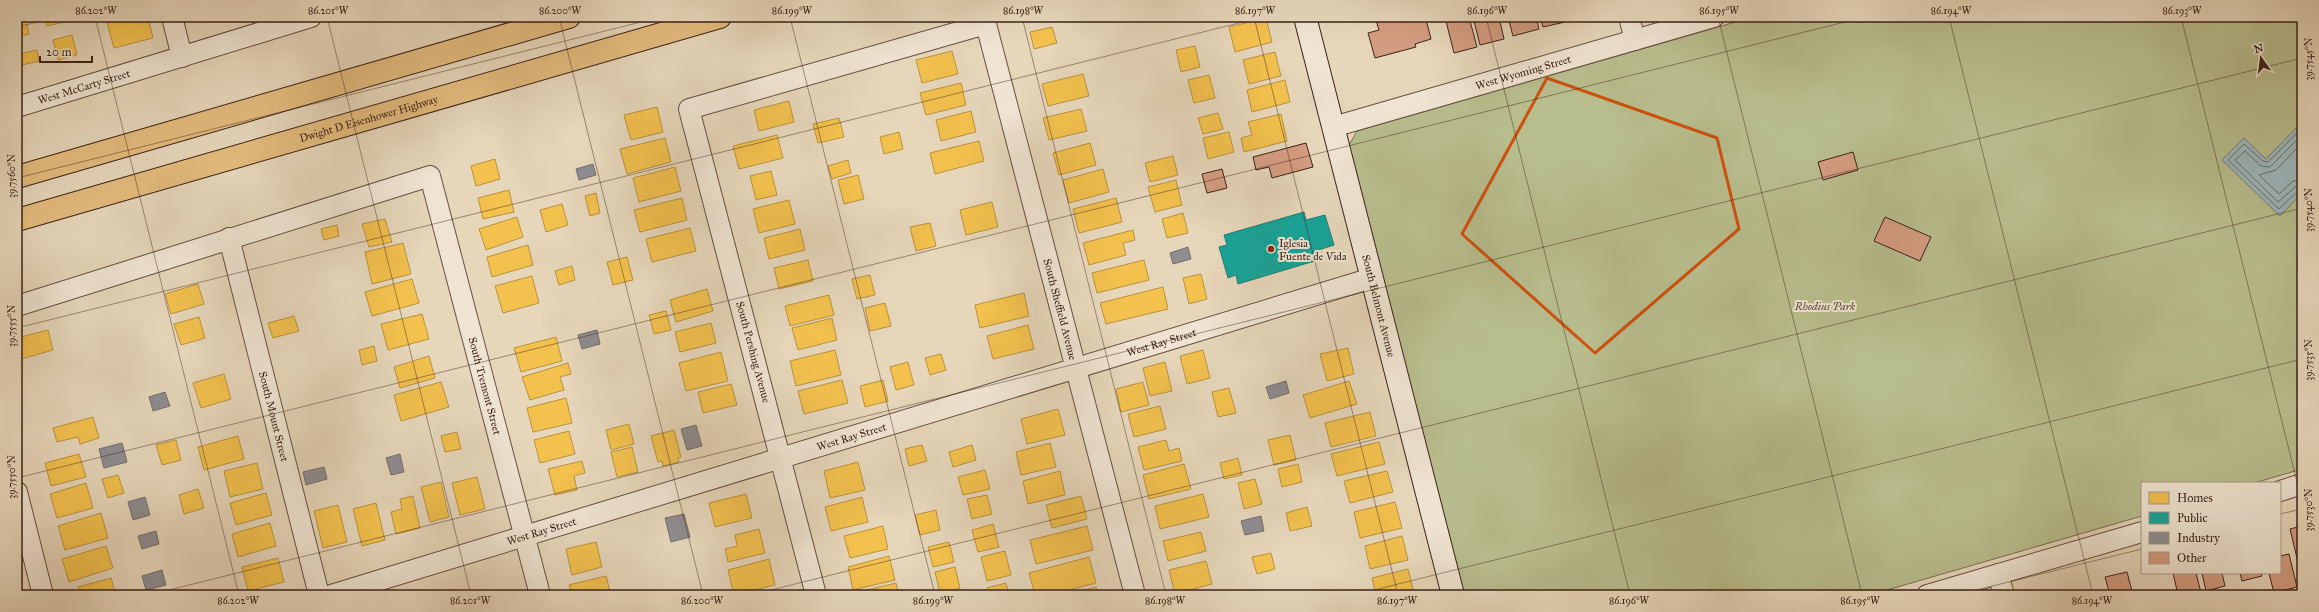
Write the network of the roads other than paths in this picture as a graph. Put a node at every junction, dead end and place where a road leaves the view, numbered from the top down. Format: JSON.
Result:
{"nodes":[{"id":1,"x":172,"y":17,"type":"edge"},
{"id":2,"x":311,"y":17,"type":"edge"},
{"id":3,"x":569,"y":17,"type":"edge"},
{"id":4,"x":720,"y":17,"type":"edge"},
{"id":5,"x":1305,"y":17,"type":"edge"},
{"id":6,"x":1629,"y":17,"type":"edge"},
{"id":7,"x":1714,"y":17,"type":"edge"},
{"id":8,"x":1635,"y":40,"type":"junction"},
{"id":9,"x":182,"y":57,"type":"junction"},
{"id":10,"x":17,"y":107,"type":"edge"},
{"id":11,"x":689,"y":109,"type":"joint"},
{"id":12,"x":1333,"y":127,"type":"junction"},
{"id":13,"x":17,"y":177,"type":"edge"},
{"id":14,"x":17,"y":220,"type":"edge"},
{"id":15,"x":228,"y":238,"type":"junction"},
{"id":16,"x":1372,"y":278,"type":"junction"},
{"id":17,"x":17,"y":306,"type":"edge"},
{"id":18,"x":1076,"y":368,"type":"junction"},
{"id":19,"x":780,"y":458,"type":"junction"},
{"id":20,"x":2302,"y":484,"type":"edge"},
{"id":21,"x":2281,"y":491,"type":"edge"},
{"id":22,"x":17,"y":492,"type":"edge"},
{"id":23,"x":2141,"y":532,"type":"edge"},
{"id":24,"x":524,"y":536,"type":"junction"},
{"id":25,"x":1998,"y":574,"type":"junction"},
{"id":26,"x":43,"y":595,"type":"edge"},
{"id":27,"x":319,"y":595,"type":"edge"},
{"id":28,"x":331,"y":595,"type":"edge"},
{"id":29,"x":540,"y":595,"type":"edge"},
{"id":30,"x":816,"y":595,"type":"edge"},
{"id":31,"x":1135,"y":595,"type":"edge"},
{"id":32,"x":1453,"y":595,"type":"edge"},
{"id":33,"x":1927,"y":595,"type":"edge"},
{"id":34,"x":2004,"y":595,"type":"edge"}],
"edges":[{"from":1,"to":9,"type":"street"},
{"from":2,"to":9,"type":"street","name":"West McCarty Street"},
{"from":3,"to":13,"type":"highway"},
{"from":4,"to":14,"type":"highway","name":"Dwight D Eisenhower Highway"},
{"from":5,"to":12,"type":"main road","name":"South Belmont Avenue"},
{"from":6,"to":8,"type":"street"},
{"from":7,"to":8,"type":"street","name":"West Wyoming Street"},
{"from":8,"to":12,"type":"street","name":"West Wyoming Street"},
{"from":9,"to":10,"type":"street","name":"West McCarty Street"},
{"from":11,"to":18,"type":"street","name":"South Sheffield Avenue"},
{"from":11,"to":19,"type":"street","name":"South Pershing Avenue"},
{"from":12,"to":16,"type":"main road","name":"South Belmont Avenue"},
{"from":15,"to":17,"type":"street"},
{"from":15,"to":24,"type":"street","name":"South Tremont Street"},
{"from":15,"to":27,"type":"street","name":"South Mount Street"},
{"from":16,"to":18,"type":"street","name":"West Ray Street"},
{"from":16,"to":32,"type":"main road","name":"South Belmont Avenue"},
{"from":18,"to":19,"type":"street","name":"West Ray Street"},
{"from":18,"to":31,"type":"street","name":"South Sheffield Avenue"},
{"from":19,"to":24,"type":"street","name":"West Ray Street"},
{"from":19,"to":30,"type":"street","name":"South Pershing Avenue"},
{"from":20,"to":21,"type":"street"},
{"from":22,"to":26,"type":"street"},
{"from":23,"to":25,"type":"street"},
{"from":24,"to":28,"type":"street","name":"West Ray Street"},
{"from":24,"to":29,"type":"street","name":"South Tremont Street"},
{"from":25,"to":33,"type":"street"},
{"from":25,"to":34,"type":"street"}]}
